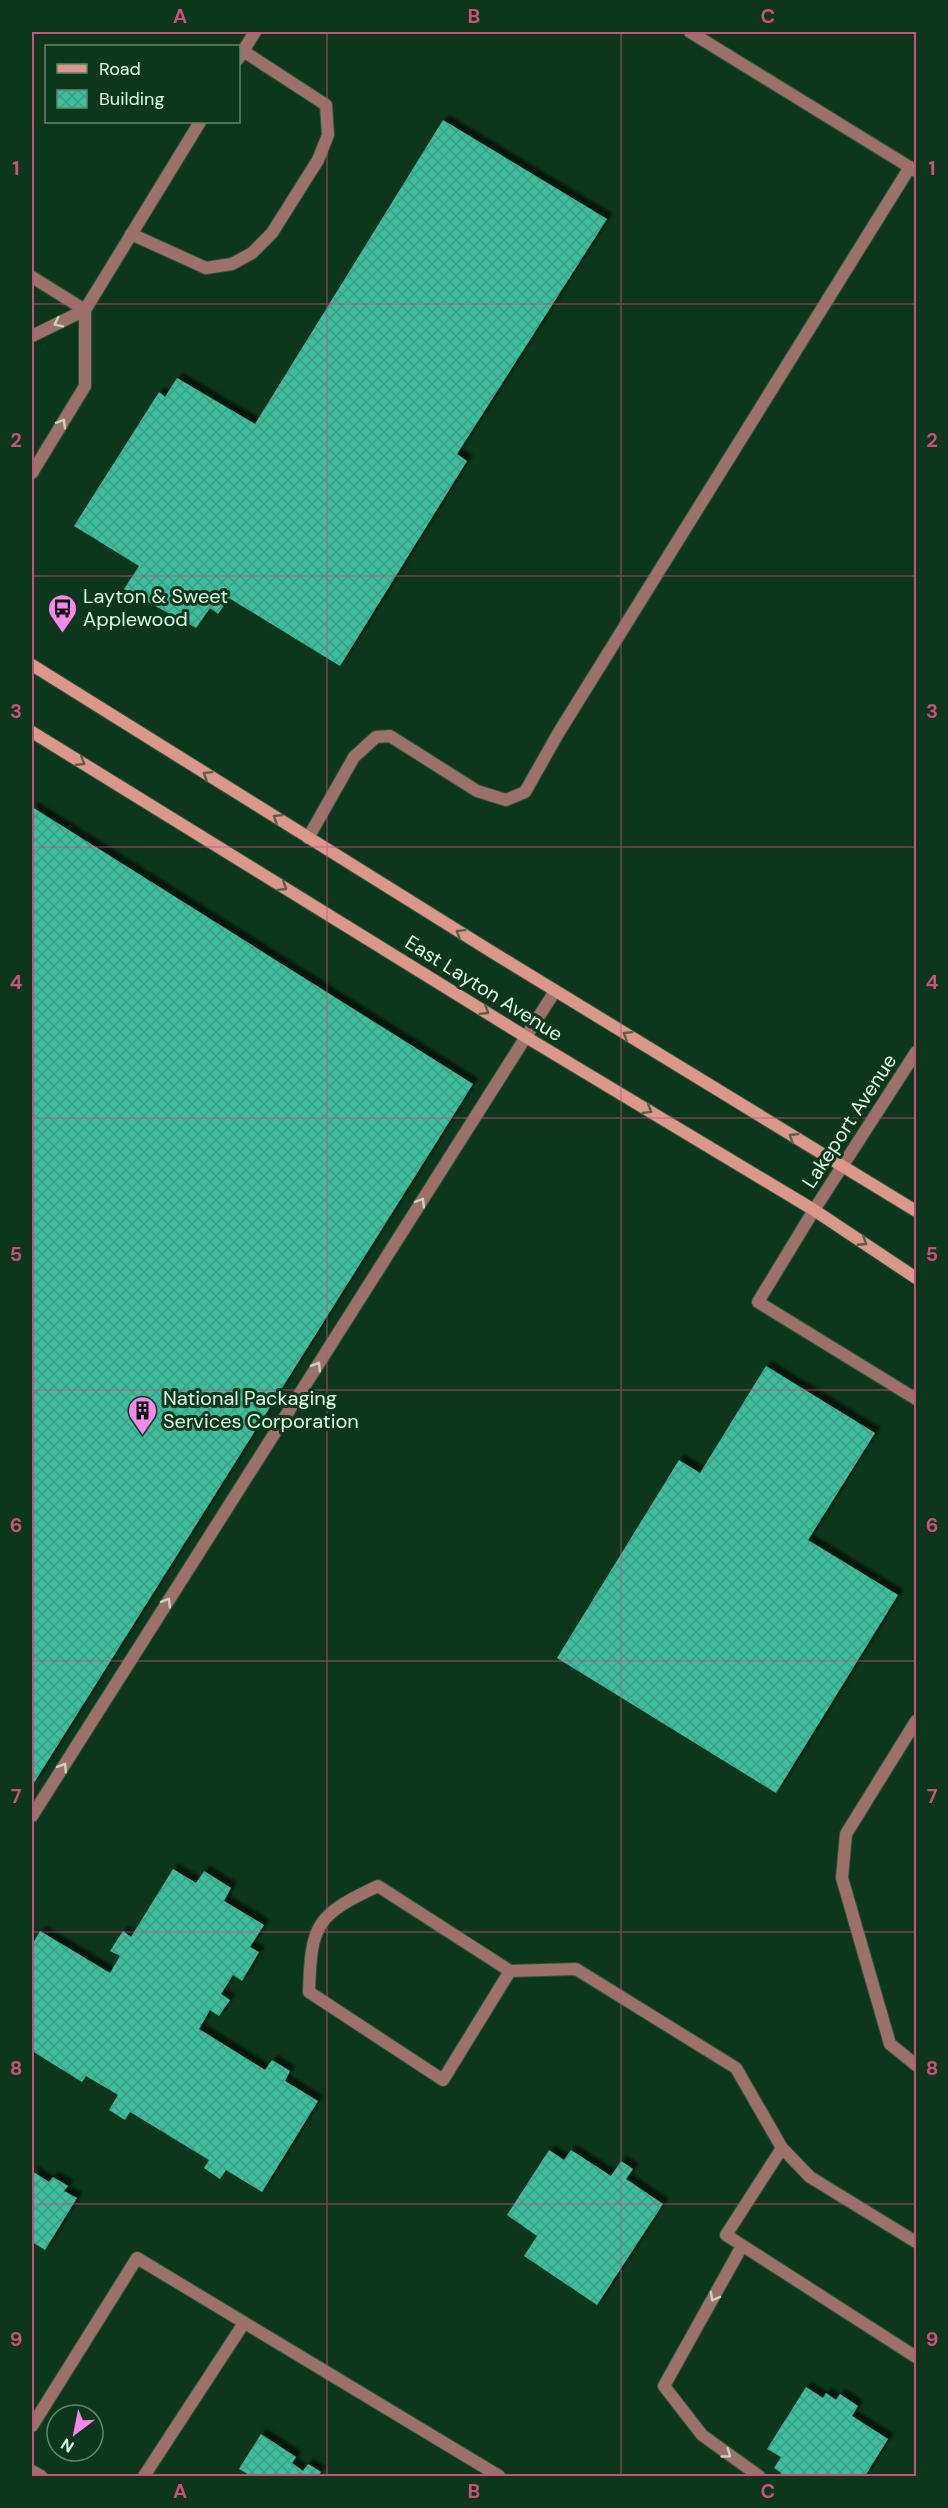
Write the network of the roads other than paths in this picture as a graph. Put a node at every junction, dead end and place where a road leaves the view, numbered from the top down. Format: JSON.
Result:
{"nodes":[{"id":1,"x":255,"y":32,"type":"edge"},
{"id":2,"x":690,"y":32,"type":"edge"},
{"id":3,"x":241,"y":55,"type":"edge"},
{"id":4,"x":199,"y":123,"type":"edge"},
{"id":5,"x":913,"y":169,"type":"edge"},
{"id":6,"x":131,"y":234,"type":"junction"},
{"id":7,"x":32,"y":277,"type":"edge"},
{"id":8,"x":85,"y":310,"type":"junction"},
{"id":9,"x":32,"y":336,"type":"edge"},
{"id":10,"x":32,"y":473,"type":"edge"},
{"id":11,"x":32,"y":665,"type":"edge"},
{"id":12,"x":32,"y":732,"type":"edge"},
{"id":13,"x":308,"y":838,"type":"junction"},
{"id":14,"x":555,"y":991,"type":"junction"},
{"id":15,"x":526,"y":1037,"type":"junction"},
{"id":16,"x":916,"y":1052,"type":"edge"},
{"id":17,"x":843,"y":1167,"type":"junction"},
{"id":18,"x":814,"y":1210,"type":"junction"},
{"id":19,"x":916,"y":1211,"type":"edge"},
{"id":20,"x":916,"y":1278,"type":"edge"},
{"id":21,"x":916,"y":1399,"type":"edge"},
{"id":22,"x":916,"y":1720,"type":"edge"},
{"id":23,"x":32,"y":1816,"type":"edge"},
{"id":24,"x":510,"y":1971,"type":"junction"},
{"id":25,"x":916,"y":2065,"type":"edge"},
{"id":26,"x":782,"y":2148,"type":"junction"},
{"id":27,"x":916,"y":2242,"type":"edge"},
{"id":28,"x":742,"y":2246,"type":"junction"},
{"id":29,"x":244,"y":2323,"type":"junction"},
{"id":30,"x":916,"y":2357,"type":"edge"},
{"id":31,"x":32,"y":2426,"type":"edge"},
{"id":32,"x":32,"y":2471,"type":"edge"},
{"id":33,"x":41,"y":2476,"type":"edge"},
{"id":34,"x":144,"y":2476,"type":"edge"},
{"id":35,"x":499,"y":2476,"type":"edge"},
{"id":36,"x":759,"y":2476,"type":"edge"}],
"edges":[{"from":1,"to":3,"type":"street"},
{"from":2,"to":5,"type":"street"},
{"from":3,"to":6,"type":"street"},
{"from":4,"to":6,"type":"street"},
{"from":5,"to":13,"type":"street"},
{"from":6,"to":8,"type":"street"},
{"from":7,"to":8,"type":"street"},
{"from":8,"to":9,"type":"street","one_way":true},
{"from":10,"to":8,"type":"street","one_way":true},
{"from":13,"to":11,"type":"main road","name":"East Layton Avenue","one_way":true},
{"from":12,"to":15,"type":"main road","name":"East Layton Avenue","one_way":true},
{"from":14,"to":13,"type":"main road","name":"East Layton Avenue","one_way":true},
{"from":14,"to":15,"type":"street"},
{"from":17,"to":14,"type":"main road","name":"East Layton Avenue","one_way":true},
{"from":15,"to":18,"type":"main road","name":"East Layton Avenue","one_way":true},
{"from":23,"to":15,"type":"street","one_way":true},
{"from":16,"to":17,"type":"street","name":"Lakeport Avenue"},
{"from":17,"to":18,"type":"street","name":"Lakeport Avenue"},
{"from":17,"to":19,"type":"main road","name":"East Layton Avenue"},
{"from":18,"to":20,"type":"main road","name":"East Layton Avenue","one_way":true},
{"from":18,"to":21,"type":"street","name":"Lakeport Avenue"},
{"from":22,"to":25,"type":"street"},
{"from":24,"to":24,"type":"street"},
{"from":24,"to":26,"type":"street"},
{"from":26,"to":27,"type":"street"},
{"from":26,"to":28,"type":"street"},
{"from":28,"to":30,"type":"street"},
{"from":28,"to":36,"type":"street","one_way":true},
{"from":29,"to":31,"type":"street"},
{"from":29,"to":34,"type":"street"},
{"from":29,"to":35,"type":"street"},
{"from":32,"to":33,"type":"street"}]}
